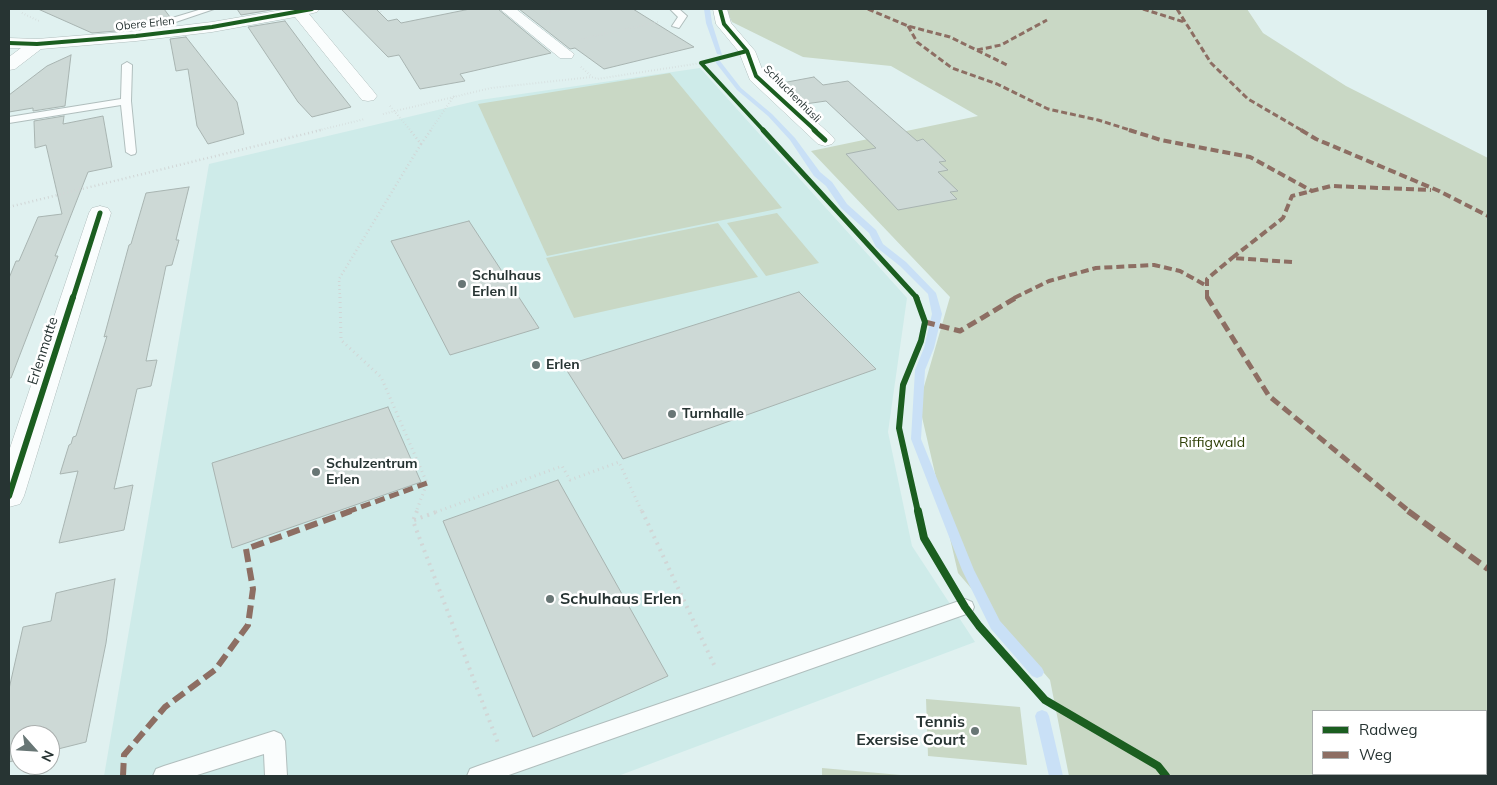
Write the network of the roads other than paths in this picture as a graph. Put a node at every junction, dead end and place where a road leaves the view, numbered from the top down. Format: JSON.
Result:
{"nodes":[{"id":1,"x":210,"y":9,"type":"edge"},
{"id":2,"x":507,"y":9,"type":"edge"},
{"id":3,"x":674,"y":9,"type":"edge"},
{"id":4,"x":720,"y":9,"type":"edge"},
{"id":5,"x":305,"y":10,"type":"edge"},
{"id":6,"x":676,"y":26,"type":"dead end"},
{"id":7,"x":136,"y":36,"type":"junction"},
{"id":8,"x":9,"y":43,"type":"edge"},
{"id":9,"x":37,"y":44,"type":"junction"},
{"id":10,"x":569,"y":47,"type":"road end"},
{"id":11,"x":9,"y":65,"type":"edge"},
{"id":12,"x":127,"y":65,"type":"dead end"},
{"id":13,"x":368,"y":96,"type":"road end"},
{"id":14,"x":126,"y":101,"type":"junction"},
{"id":15,"x":9,"y":120,"type":"edge"},
{"id":16,"x":825,"y":140,"type":"dead end"},
{"id":17,"x":131,"y":152,"type":"dead end"},
{"id":18,"x":100,"y":213,"type":"dead end"},
{"id":19,"x":9,"y":496,"type":"edge"},
{"id":20,"x":965,"y":607,"type":"dead end"},
{"id":21,"x":164,"y":776,"type":"edge"},
{"id":22,"x":276,"y":776,"type":"edge"},
{"id":23,"x":478,"y":776,"type":"edge"}],
"edges":[{"from":1,"to":7,"type":"lane"},
{"from":2,"to":10,"type":"street"},
{"from":3,"to":6,"type":"lane"},
{"from":4,"to":16,"type":"street","name":"Schluchenhüsli"},
{"from":5,"to":7,"type":"street","name":"Obere Erlen"},
{"from":5,"to":13,"type":"street","name":"Obere Erlen"},
{"from":7,"to":9,"type":"street","name":"Obere Erlen"},
{"from":8,"to":9,"type":"street","name":"Obere Erlen"},
{"from":9,"to":11,"type":"street"},
{"from":12,"to":14,"type":"lane"},
{"from":14,"to":15,"type":"lane"},
{"from":14,"to":17,"type":"lane"},
{"from":18,"to":19,"type":"street","name":"Erlenmatte"},
{"from":20,"to":23,"type":"lane"},
{"from":21,"to":22,"type":"lane"}]}
